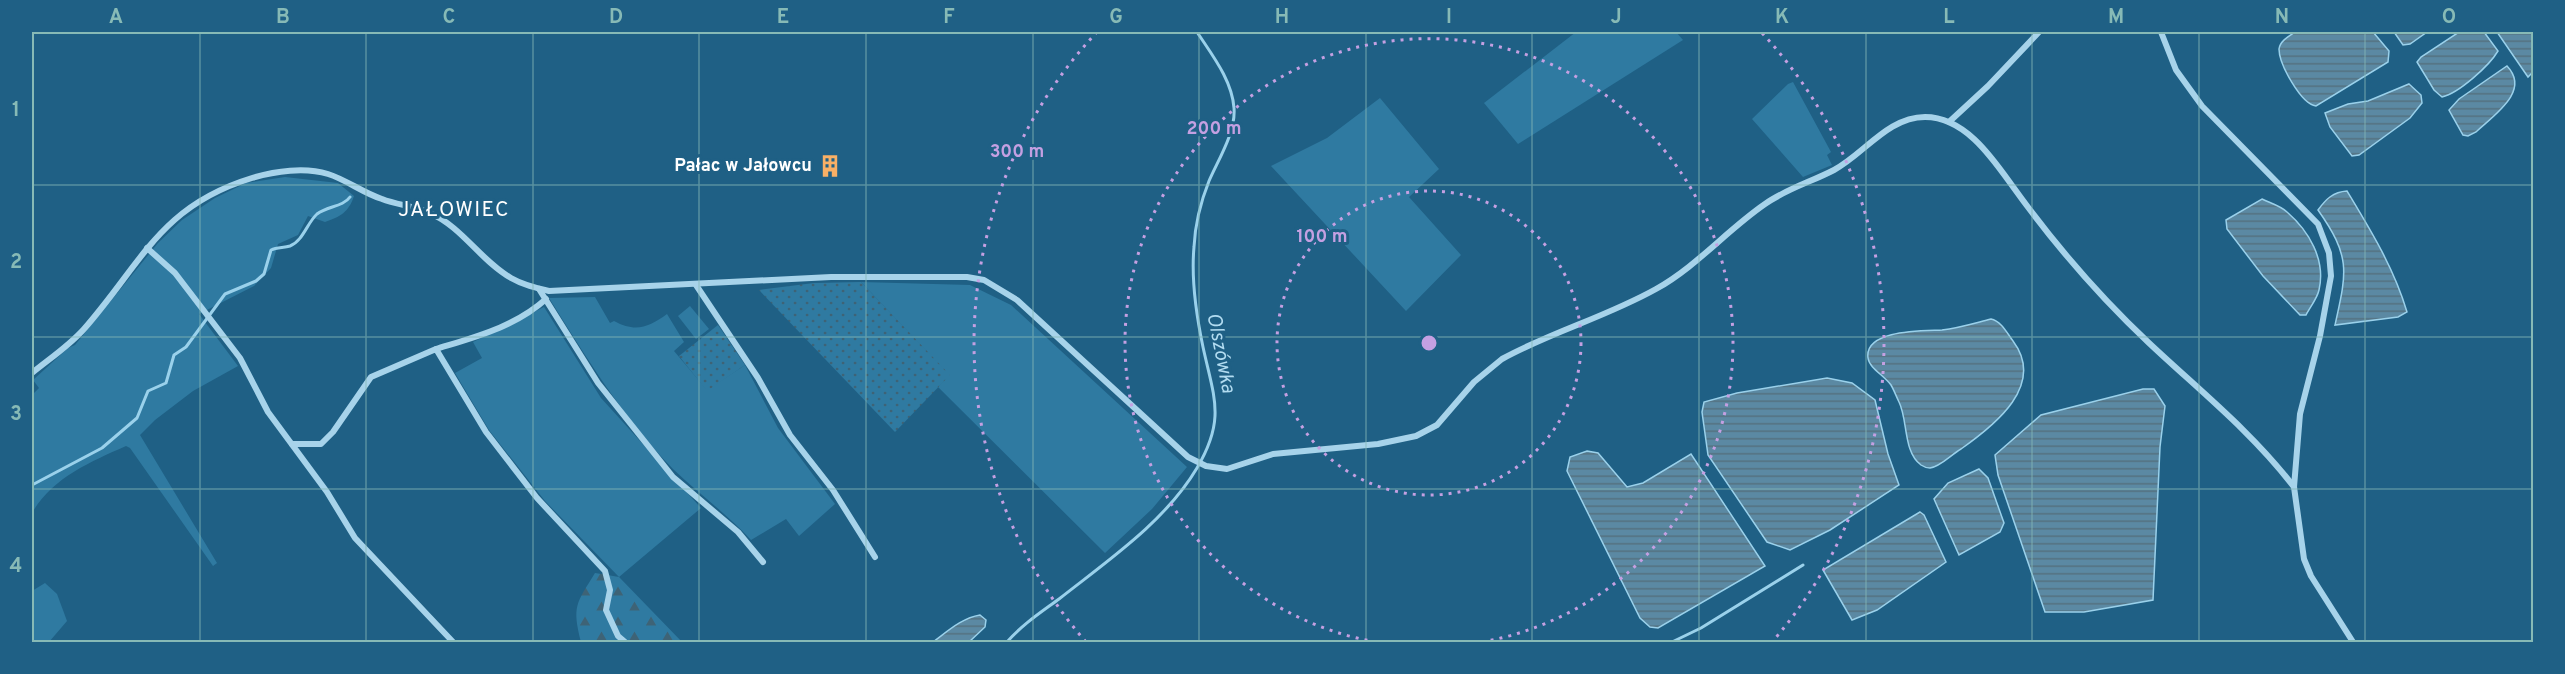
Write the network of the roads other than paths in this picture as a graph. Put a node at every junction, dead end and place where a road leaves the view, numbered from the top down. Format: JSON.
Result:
{"nodes":[{"id":1,"x":2039,"y":32,"type":"edge"},
{"id":2,"x":2162,"y":32,"type":"edge"},
{"id":3,"x":1949,"y":122,"type":"junction"},
{"id":4,"x":147,"y":248,"type":"junction"},
{"id":5,"x":696,"y":285,"type":"junction"},
{"id":6,"x":539,"y":289,"type":"junction"},
{"id":7,"x":546,"y":299,"type":"junction"},
{"id":8,"x":436,"y":349,"type":"junction"},
{"id":9,"x":32,"y":373,"type":"edge"},
{"id":10,"x":292,"y":444,"type":"junction"},
{"id":11,"x":2294,"y":487,"type":"junction"},
{"id":12,"x":875,"y":556,"type":"dead end"},
{"id":13,"x":763,"y":562,"type":"dead end"},
{"id":14,"x":453,"y":642,"type":"edge"},
{"id":15,"x":626,"y":642,"type":"edge"},
{"id":16,"x":2353,"y":642,"type":"edge"}],
"edges":[{"from":1,"to":3,"type":"street"},
{"from":2,"to":11,"type":"street"},
{"from":3,"to":5,"type":"street"},
{"from":3,"to":11,"type":"street"},
{"from":4,"to":6,"type":"street"},
{"from":4,"to":9,"type":"street"},
{"from":4,"to":10,"type":"street"},
{"from":5,"to":6,"type":"street"},
{"from":5,"to":12,"type":"street"},
{"from":6,"to":7,"type":"street"},
{"from":7,"to":8,"type":"street"},
{"from":7,"to":13,"type":"street"},
{"from":8,"to":10,"type":"street"},
{"from":8,"to":15,"type":"street"},
{"from":10,"to":14,"type":"street"},
{"from":11,"to":16,"type":"street"}]}
